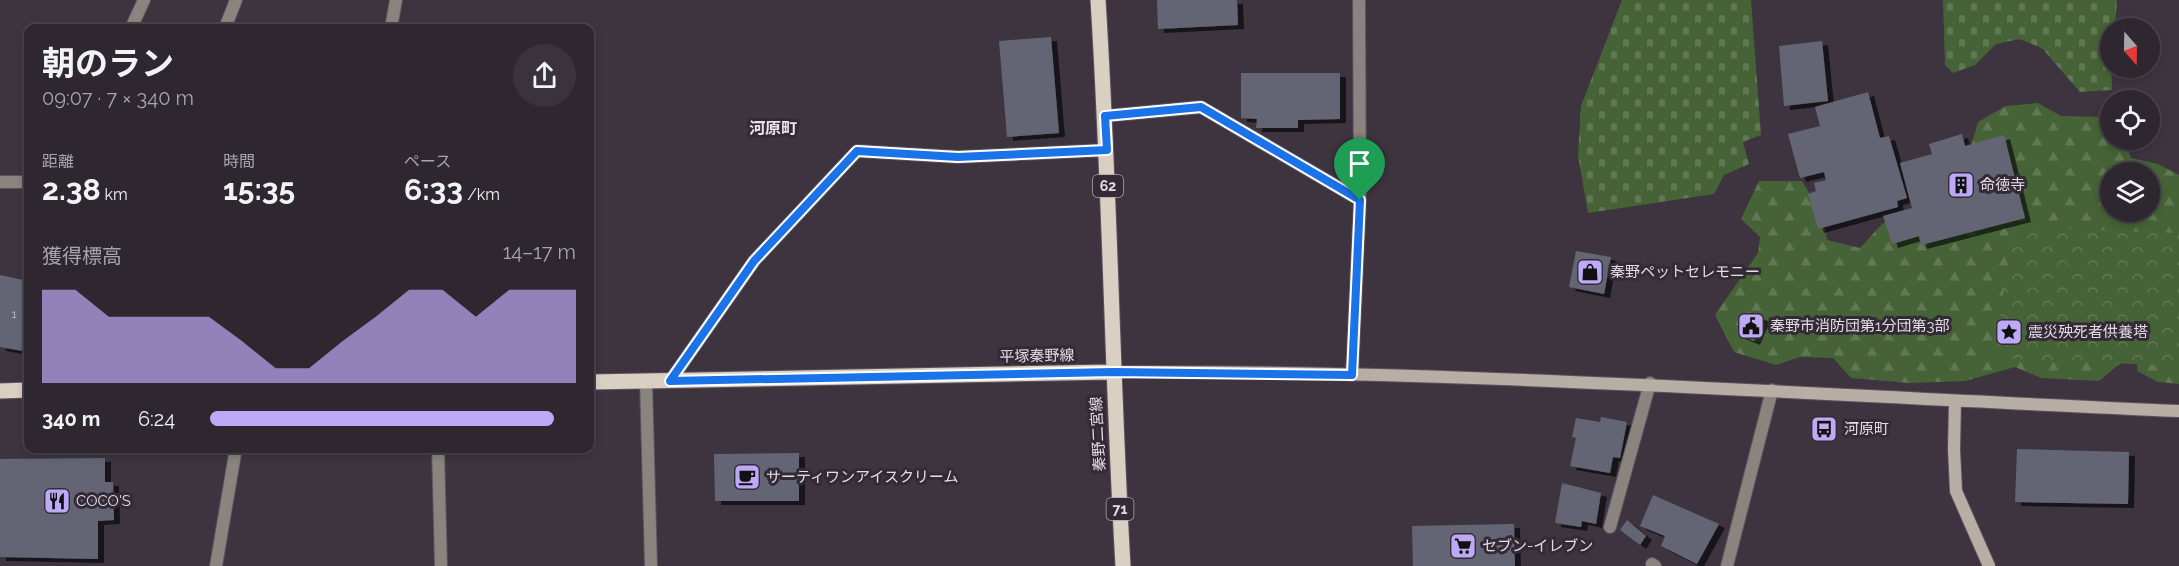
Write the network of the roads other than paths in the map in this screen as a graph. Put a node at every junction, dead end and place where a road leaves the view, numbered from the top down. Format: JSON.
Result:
{"nodes":[{"id":1,"x":144,"y":0,"type":"edge"},
{"id":2,"x":236,"y":0,"type":"edge"},
{"id":3,"x":396,"y":0,"type":"edge"},
{"id":4,"x":1098,"y":0,"type":"edge"},
{"id":5,"x":1359,"y":0,"type":"edge"},
{"id":6,"x":133,"y":24,"type":"edge"},
{"id":7,"x":227,"y":24,"type":"edge"},
{"id":8,"x":392,"y":24,"type":"edge"},
{"id":9,"x":1105,"y":116,"type":"junction"},
{"id":10,"x":1107,"y":150,"type":"junction"},
{"id":11,"x":0,"y":182,"type":"edge"},
{"id":12,"x":24,"y":182,"type":"edge"},
{"id":13,"x":1360,"y":200,"type":"junction"},
{"id":14,"x":1113,"y":372,"type":"junction"},
{"id":15,"x":1352,"y":375,"type":"junction"},
{"id":16,"x":646,"y":381,"type":"junction"},
{"id":17,"x":670,"y":381,"type":"junction"},
{"id":18,"x":594,"y":382,"type":"edge"},
{"id":19,"x":1650,"y":383,"type":"junction"},
{"id":20,"x":24,"y":390,"type":"edge"},
{"id":21,"x":1772,"y":390,"type":"junction"},
{"id":22,"x":0,"y":391,"type":"edge"},
{"id":23,"x":1956,"y":402,"type":"junction"},
{"id":24,"x":2179,"y":411,"type":"edge"},
{"id":25,"x":235,"y":453,"type":"edge"},
{"id":26,"x":438,"y":453,"type":"edge"},
{"id":27,"x":1610,"y":526,"type":"dead end"},
{"id":28,"x":216,"y":566,"type":"edge"},
{"id":29,"x":441,"y":566,"type":"edge"},
{"id":30,"x":651,"y":566,"type":"edge"},
{"id":31,"x":1123,"y":566,"type":"edge"},
{"id":32,"x":1727,"y":566,"type":"edge"},
{"id":33,"x":1989,"y":566,"type":"edge"}],
"edges":[{"from":1,"to":6,"type":"street"},
{"from":2,"to":7,"type":"street"},
{"from":3,"to":8,"type":"street"},
{"from":4,"to":9,"type":"main road","number":"62"},
{"from":5,"to":13,"type":"street"},
{"from":9,"to":10,"type":"main road","number":"62"},
{"from":9,"to":13,"type":"street"},
{"from":10,"to":14,"type":"main road","number":"62"},
{"from":10,"to":17,"type":"street"},
{"from":11,"to":12,"type":"street"},
{"from":13,"to":15,"type":"street"},
{"from":14,"to":15,"type":"street"},
{"from":14,"to":17,"type":"main road","name":"平塚秦野線"},
{"from":14,"to":31,"type":"main road","name":"秦野二宮線","number":"71"},
{"from":15,"to":19,"type":"street"},
{"from":16,"to":17,"type":"main road","name":"平塚秦野線"},
{"from":16,"to":18,"type":"main road","name":"平塚秦野線"},
{"from":16,"to":30,"type":"street"},
{"from":19,"to":21,"type":"street"},
{"from":19,"to":27,"type":"street"},
{"from":20,"to":22,"type":"main road"},
{"from":21,"to":23,"type":"street"},
{"from":21,"to":32,"type":"street"},
{"from":23,"to":24,"type":"street"},
{"from":23,"to":33,"type":"street"},
{"from":25,"to":28,"type":"street"},
{"from":26,"to":29,"type":"street"}]}
